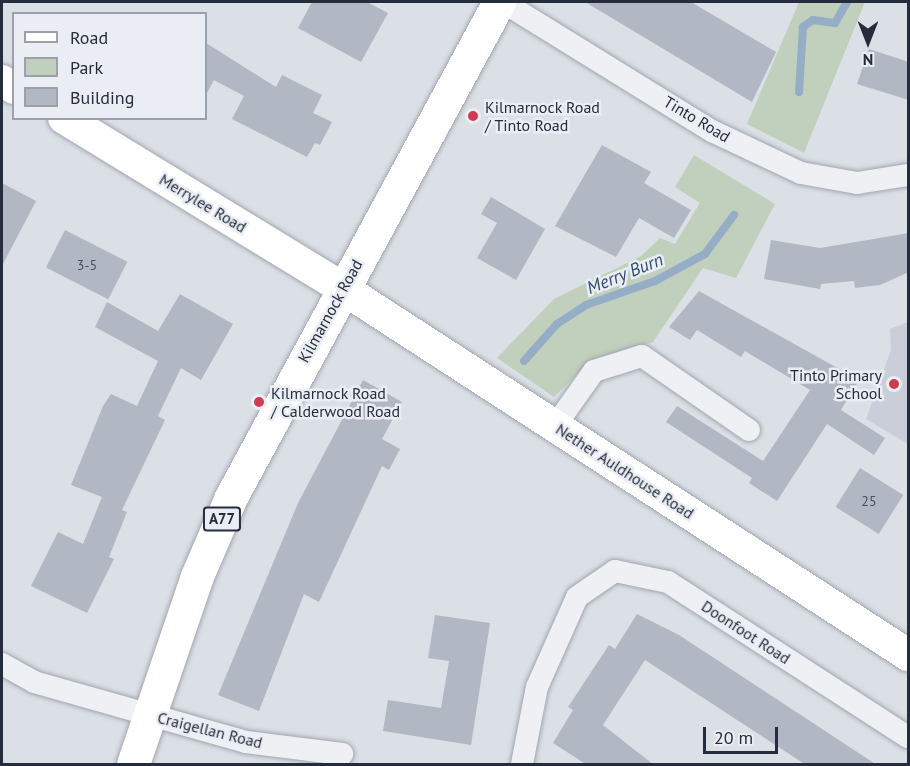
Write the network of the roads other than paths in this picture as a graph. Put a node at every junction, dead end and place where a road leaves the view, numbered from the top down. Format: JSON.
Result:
{"nodes":[{"id":1,"x":501,"y":2,"type":"edge"},
{"id":2,"x":67,"y":120,"type":"edge"},
{"id":3,"x":909,"y":175,"type":"edge"},
{"id":4,"x":342,"y":288,"type":"junction"},
{"id":5,"x":555,"y":426,"type":"junction"},
{"id":6,"x":749,"y":430,"type":"dead end"},
{"id":7,"x":909,"y":655,"type":"edge"},
{"id":8,"x":2,"y":664,"type":"edge"},
{"id":9,"x":149,"y":715,"type":"junction"},
{"id":10,"x":909,"y":737,"type":"edge"},
{"id":11,"x":342,"y":754,"type":"dead end"},
{"id":12,"x":133,"y":765,"type":"edge"},
{"id":13,"x":522,"y":765,"type":"edge"}],
"edges":[{"from":1,"to":3,"type":"street","name":"Tinto Road"},
{"from":1,"to":4,"type":"main road","name":"Kilmarnock Road","number":"A77"},
{"from":2,"to":4,"type":"main road","name":"Merrylee Road"},
{"from":4,"to":5,"type":"main road","name":"Nether Auldhouse Road"},
{"from":4,"to":9,"type":"main road","name":"Kilmarnock Road","number":"A77"},
{"from":5,"to":6,"type":"street"},
{"from":5,"to":7,"type":"main road","name":"Nether Auldhouse Road"},
{"from":8,"to":9,"type":"street","name":"Craigellan Road"},
{"from":9,"to":11,"type":"street","name":"Craigellan Road"},
{"from":9,"to":12,"type":"main road","name":"Kilmarnock Road","number":"A77"},
{"from":10,"to":13,"type":"street","name":"Doonfoot Road"}]}
